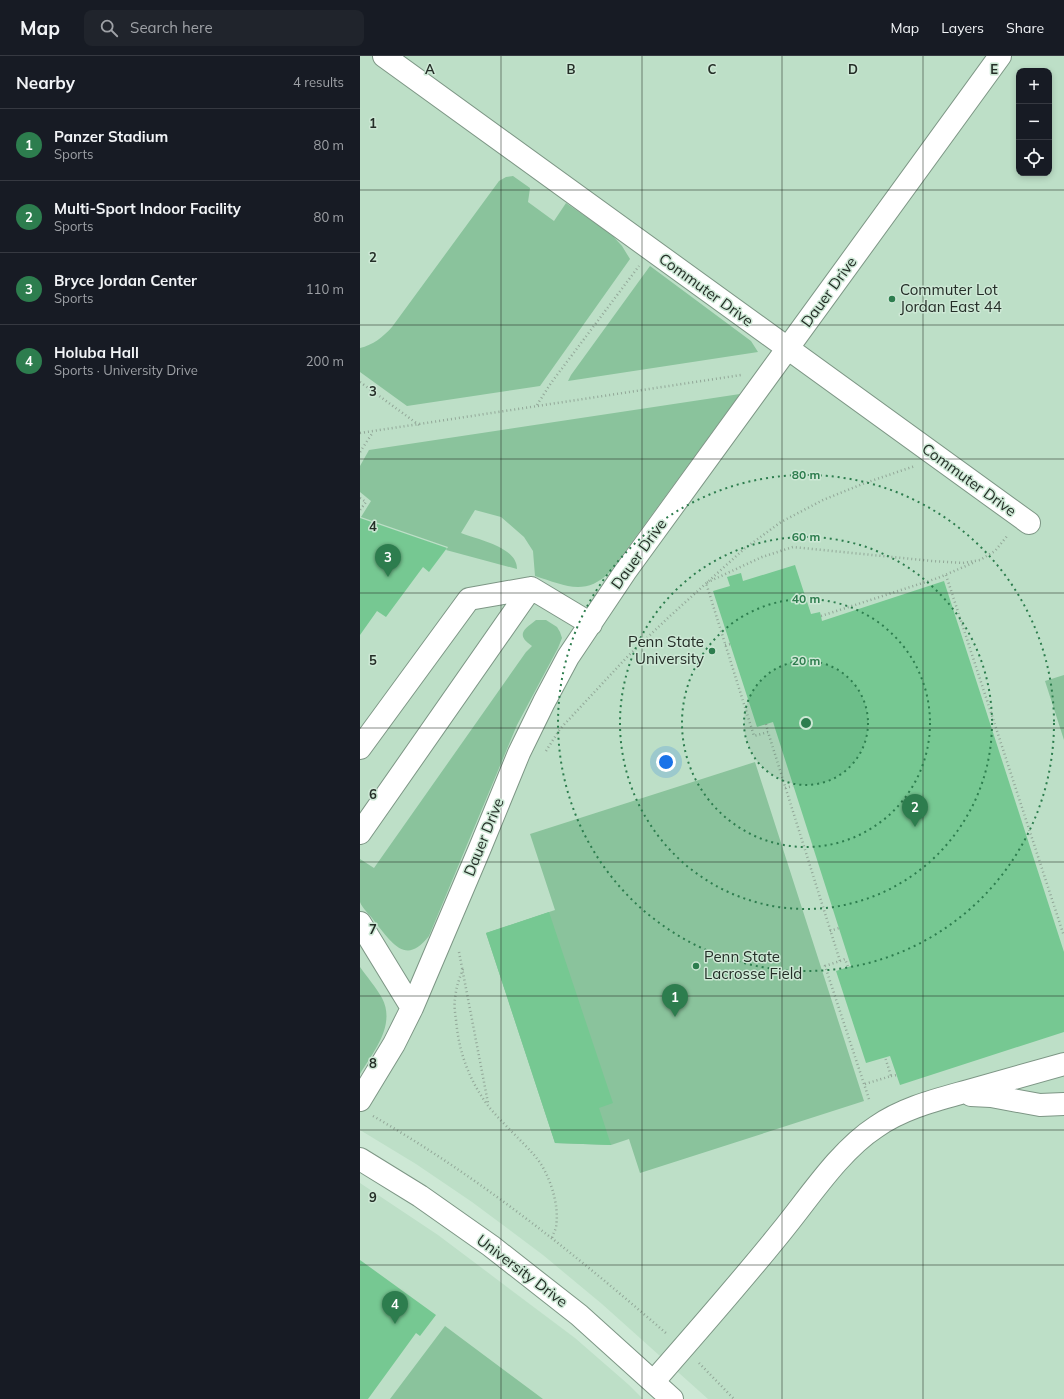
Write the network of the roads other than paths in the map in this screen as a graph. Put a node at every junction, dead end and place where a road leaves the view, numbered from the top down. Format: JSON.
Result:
{"nodes":[{"id":1,"x":384,"y":56,"type":"edge"},
{"id":2,"x":1000,"y":56,"type":"edge"},
{"id":3,"x":788,"y":348,"type":"junction"},
{"id":4,"x":1019,"y":528,"type":"road end"},
{"id":5,"x":530,"y":588,"type":"junction"},
{"id":6,"x":591,"y":624,"type":"junction"},
{"id":7,"x":360,"y":748,"type":"edge"},
{"id":8,"x":360,"y":832,"type":"edge"},
{"id":9,"x":360,"y":923,"type":"edge"},
{"id":10,"x":412,"y":1008,"type":"junction"},
{"id":11,"x":1064,"y":1064,"type":"edge"},
{"id":12,"x":958,"y":1094,"type":"junction"},
{"id":13,"x":360,"y":1100,"type":"edge"},
{"id":14,"x":1064,"y":1104,"type":"edge"},
{"id":15,"x":360,"y":1159,"type":"edge"},
{"id":16,"x":654,"y":1381,"type":"junction"},
{"id":17,"x":672,"y":1399,"type":"edge"}],
"edges":[{"from":1,"to":3,"type":"street","name":"Commuter Drive"},
{"from":2,"to":3,"type":"street","name":"Dauer Drive"},
{"from":3,"to":4,"type":"street","name":"Commuter Drive"},
{"from":3,"to":6,"type":"street","name":"Dauer Drive"},
{"from":5,"to":6,"type":"street"},
{"from":5,"to":7,"type":"street"},
{"from":5,"to":8,"type":"street"},
{"from":6,"to":10,"type":"street","name":"Dauer Drive"},
{"from":9,"to":10,"type":"street"},
{"from":10,"to":13,"type":"street","name":"Dauer Drive"},
{"from":11,"to":12,"type":"street"},
{"from":12,"to":14,"type":"street"},
{"from":12,"to":16,"type":"street"},
{"from":15,"to":16,"type":"street","name":"University Drive"},
{"from":16,"to":17,"type":"street","name":"University Drive"}]}
